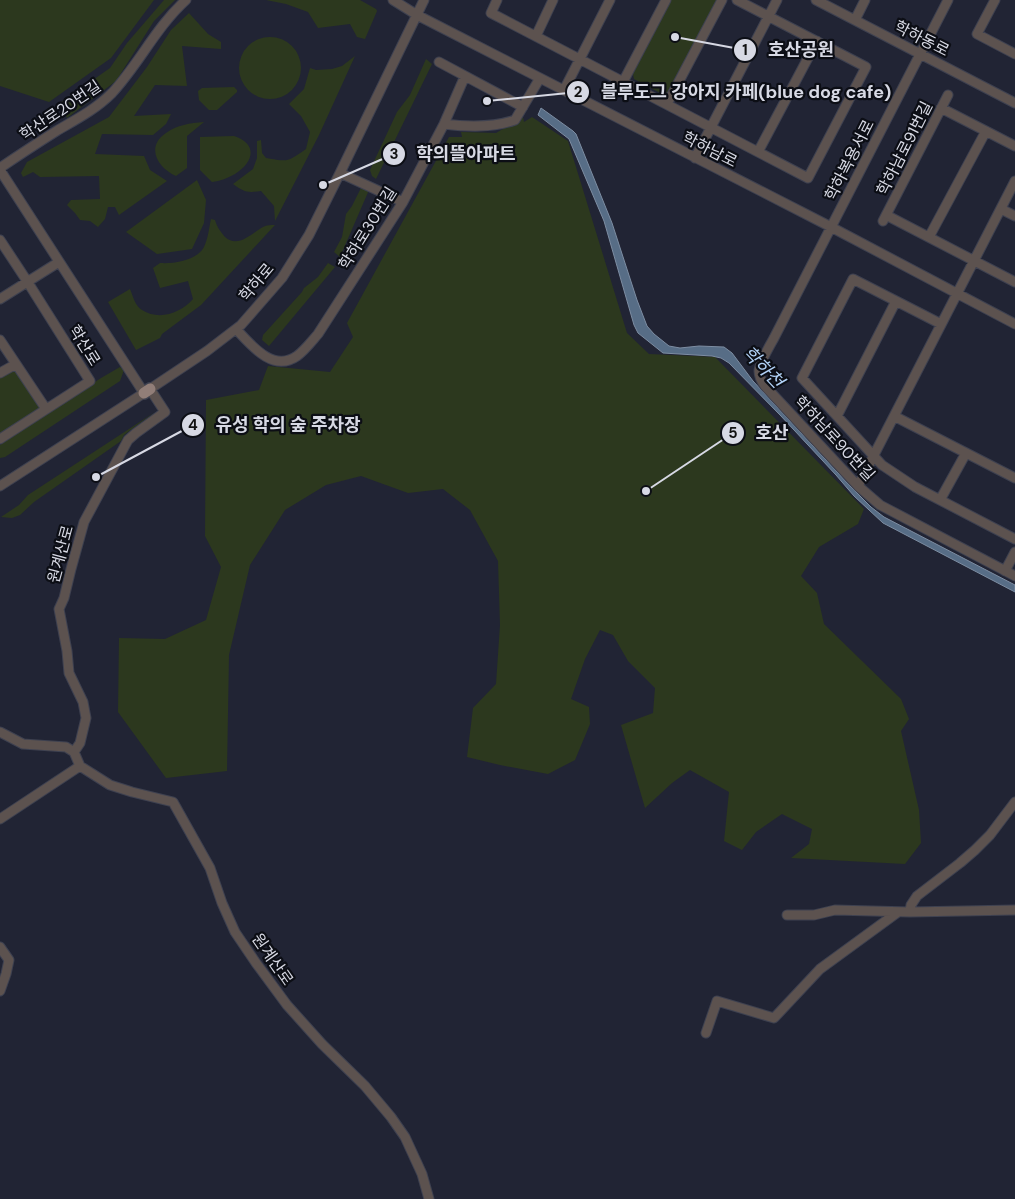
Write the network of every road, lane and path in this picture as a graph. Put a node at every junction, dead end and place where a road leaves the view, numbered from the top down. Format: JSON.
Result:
{"nodes":[{"id":1,"x":186,"y":0,"type":"edge"},
{"id":2,"x":393,"y":0,"type":"edge"},
{"id":3,"x":424,"y":0,"type":"edge"},
{"id":4,"x":497,"y":0,"type":"edge"},
{"id":5,"x":553,"y":0,"type":"edge"},
{"id":6,"x":610,"y":0,"type":"edge"},
{"id":7,"x":666,"y":0,"type":"edge"},
{"id":8,"x":722,"y":0,"type":"edge"},
{"id":9,"x":737,"y":0,"type":"edge"},
{"id":10,"x":777,"y":0,"type":"edge"},
{"id":11,"x":816,"y":0,"type":"edge"},
{"id":12,"x":865,"y":0,"type":"edge"},
{"id":13,"x":948,"y":0,"type":"edge"},
{"id":14,"x":995,"y":0,"type":"edge"},
{"id":15,"x":417,"y":15,"type":"junction"},
{"id":16,"x":768,"y":16,"type":"junction"},
{"id":17,"x":855,"y":20,"type":"junction"},
{"id":18,"x":536,"y":36,"type":"junction"},
{"id":19,"x":817,"y":41,"type":"junction"},
{"id":20,"x":920,"y":54,"type":"junction"},
{"id":21,"x":1015,"y":54,"type":"edge"},
{"id":22,"x":579,"y":59,"type":"junction"},
{"id":23,"x":439,"y":62,"type":"dead end"},
{"id":24,"x":465,"y":76,"type":"junction"},
{"id":25,"x":540,"y":78,"type":"junction"},
{"id":26,"x":623,"y":82,"type":"junction"},
{"id":27,"x":564,"y":90,"type":"junction"},
{"id":28,"x":948,"y":95,"type":"dead end"},
{"id":29,"x":1015,"y":103,"type":"edge"},
{"id":30,"x":667,"y":104,"type":"junction"},
{"id":31,"x":523,"y":107,"type":"junction"},
{"id":32,"x":941,"y":108,"type":"junction"},
{"id":33,"x":444,"y":124,"type":"junction"},
{"id":34,"x":710,"y":127,"type":"junction"},
{"id":35,"x":986,"y":131,"type":"junction"},
{"id":36,"x":1015,"y":146,"type":"edge"},
{"id":37,"x":758,"y":152,"type":"junction"},
{"id":38,"x":695,"y":158,"type":"junction"},
{"id":39,"x":0,"y":169,"type":"edge"},
{"id":40,"x":340,"y":173,"type":"junction"},
{"id":41,"x":1015,"y":182,"type":"edge"},
{"id":42,"x":403,"y":202,"type":"junction"},
{"id":43,"x":1001,"y":209,"type":"junction"},
{"id":44,"x":1015,"y":216,"type":"edge"},
{"id":45,"x":831,"y":227,"type":"junction"},
{"id":46,"x":930,"y":238,"type":"junction"},
{"id":47,"x":0,"y":240,"type":"edge"},
{"id":48,"x":974,"y":260,"type":"junction"},
{"id":49,"x":59,"y":262,"type":"junction"},
{"id":50,"x":28,"y":281,"type":"junction"},
{"id":51,"x":1015,"y":282,"type":"edge"},
{"id":52,"x":956,"y":293,"type":"junction"},
{"id":53,"x":0,"y":299,"type":"edge"},
{"id":54,"x":896,"y":301,"type":"junction"},
{"id":55,"x":941,"y":324,"type":"junction"},
{"id":56,"x":1015,"y":324,"type":"edge"},
{"id":57,"x":236,"y":329,"type":"junction"},
{"id":58,"x":0,"y":340,"type":"edge"},
{"id":59,"x":16,"y":364,"type":"junction"},
{"id":60,"x":0,"y":373,"type":"edge"},
{"id":61,"x":147,"y":391,"type":"junction"},
{"id":62,"x":46,"y":410,"type":"junction"},
{"id":63,"x":837,"y":416,"type":"junction"},
{"id":64,"x":894,"y":416,"type":"junction"},
{"id":65,"x":0,"y":439,"type":"edge"},
{"id":66,"x":966,"y":453,"type":"junction"},
{"id":67,"x":873,"y":456,"type":"junction"},
{"id":68,"x":1015,"y":478,"type":"edge"},
{"id":69,"x":0,"y":486,"type":"edge"},
{"id":70,"x":858,"y":486,"type":"junction"},
{"id":71,"x":940,"y":500,"type":"junction"},
{"id":72,"x":1015,"y":539,"type":"edge"},
{"id":73,"x":1015,"y":552,"type":"edge"},
{"id":74,"x":1005,"y":571,"type":"junction"},
{"id":75,"x":1015,"y":576,"type":"edge"},
{"id":76,"x":0,"y":732,"type":"edge"},
{"id":77,"x":74,"y":752,"type":"junction"},
{"id":78,"x":80,"y":766,"type":"junction"},
{"id":79,"x":1015,"y":802,"type":"edge"},
{"id":80,"x":0,"y":819,"type":"edge"},
{"id":81,"x":1015,"y":910,"type":"edge"},
{"id":82,"x":898,"y":912,"type":"junction"},
{"id":83,"x":910,"y":912,"type":"junction"},
{"id":84,"x":786,"y":916,"type":"dead end"},
{"id":85,"x":0,"y":947,"type":"edge"},
{"id":86,"x":0,"y":991,"type":"edge"},
{"id":87,"x":706,"y":1034,"type":"dead end"},
{"id":88,"x":429,"y":1199,"type":"edge"}],
"edges":[{"from":1,"to":39,"type":"street","name":"학산로20번길"},
{"from":2,"to":15,"type":"street","name":"학하남로"},
{"from":3,"to":15,"type":"street","name":"학하로"},
{"from":4,"to":18,"type":"street"},
{"from":5,"to":18,"type":"street"},
{"from":6,"to":22,"type":"street"},
{"from":7,"to":26,"type":"street"},
{"from":8,"to":30,"type":"street"},
{"from":9,"to":16,"type":"street"},
{"from":10,"to":16,"type":"street"},
{"from":11,"to":17,"type":"street","name":"학하동로"},
{"from":12,"to":17,"type":"street"},
{"from":13,"to":20,"type":"street","name":"학하복용서로"},
{"from":14,"to":21,"type":"street"},
{"from":15,"to":25,"type":"street","name":"학하남로"},
{"from":15,"to":40,"type":"street","name":"학하로"},
{"from":16,"to":19,"type":"street"},
{"from":16,"to":34,"type":"street"},
{"from":17,"to":20,"type":"street","name":"학하동로"},
{"from":18,"to":22,"type":"street"},
{"from":19,"to":37,"type":"street"},
{"from":19,"to":37,"type":"street"},
{"from":20,"to":29,"type":"street","name":"학하동로"},
{"from":20,"to":45,"type":"street","name":"학하복용서로"},
{"from":22,"to":26,"type":"street"},
{"from":22,"to":27,"type":"street"},
{"from":23,"to":24,"type":"street"},
{"from":24,"to":31,"type":"street"},
{"from":24,"to":33,"type":"street","name":"학하로30번길"},
{"from":25,"to":27,"type":"street","name":"학하남로"},
{"from":25,"to":31,"type":"street"},
{"from":26,"to":30,"type":"street"},
{"from":27,"to":38,"type":"street","name":"학하남로"},
{"from":28,"to":32,"type":"street","name":"학하남로91번길"},
{"from":30,"to":34,"type":"street"},
{"from":31,"to":33,"type":"street"},
{"from":32,"to":35,"type":"street"},
{"from":32,"to":46,"type":"street","name":"학하남로91번길"},
{"from":33,"to":42,"type":"street","name":"학하로30번길"},
{"from":34,"to":37,"type":"street"},
{"from":34,"to":38,"type":"street"},
{"from":35,"to":36,"type":"street"},
{"from":35,"to":46,"type":"street"},
{"from":38,"to":45,"type":"street","name":"학하남로"},
{"from":39,"to":49,"type":"street","name":"학산로"},
{"from":40,"to":42,"type":"street"},
{"from":40,"to":57,"type":"street","name":"학하로"},
{"from":41,"to":43,"type":"street"},
{"from":42,"to":57,"type":"street","name":"학하로30번길"},
{"from":43,"to":44,"type":"street"},
{"from":43,"to":48,"type":"street"},
{"from":45,"to":52,"type":"street","name":"학하남로"},
{"from":45,"to":70,"type":"street","name":"학하남로90번길"},
{"from":46,"to":48,"type":"street","name":"학하남로91번길"},
{"from":47,"to":50,"type":"street"},
{"from":48,"to":51,"type":"street","name":"학하남로91번길"},
{"from":48,"to":52,"type":"street"},
{"from":49,"to":50,"type":"street"},
{"from":49,"to":61,"type":"street","name":"학산로"},
{"from":50,"to":53,"type":"street"},
{"from":50,"to":62,"type":"street","name":"학산로"},
{"from":52,"to":55,"type":"street"},
{"from":52,"to":56,"type":"street","name":"학하남로"},
{"from":54,"to":55,"type":"street"},
{"from":54,"to":63,"type":"street"},
{"from":54,"to":63,"type":"street"},
{"from":55,"to":64,"type":"street"},
{"from":57,"to":61,"type":"street","name":"학하로"},
{"from":58,"to":59,"type":"street"},
{"from":59,"to":60,"type":"street"},
{"from":59,"to":62,"type":"street"},
{"from":61,"to":69,"type":"street","name":"학하로"},
{"from":61,"to":77,"type":"street","name":"원계산로"},
{"from":62,"to":65,"type":"street","name":"학산로"},
{"from":63,"to":67,"type":"street"},
{"from":64,"to":66,"type":"street"},
{"from":64,"to":67,"type":"street"},
{"from":66,"to":68,"type":"street"},
{"from":66,"to":71,"type":"street"},
{"from":67,"to":70,"type":"street"},
{"from":67,"to":71,"type":"street"},
{"from":70,"to":74,"type":"street","name":"학하남로90번길"},
{"from":71,"to":72,"type":"street"},
{"from":73,"to":74,"type":"street"},
{"from":74,"to":75,"type":"street","name":"학하남로90번길"},
{"from":76,"to":77,"type":"street"},
{"from":77,"to":78,"type":"street"},
{"from":78,"to":80,"type":"street"},
{"from":78,"to":88,"type":"street","name":"원계산로"},
{"from":79,"to":83,"type":"street"},
{"from":81,"to":83,"type":"street"},
{"from":82,"to":83,"type":"street"},
{"from":82,"to":84,"type":"street"},
{"from":82,"to":87,"type":"street"},
{"from":85,"to":86,"type":"street"}]}
